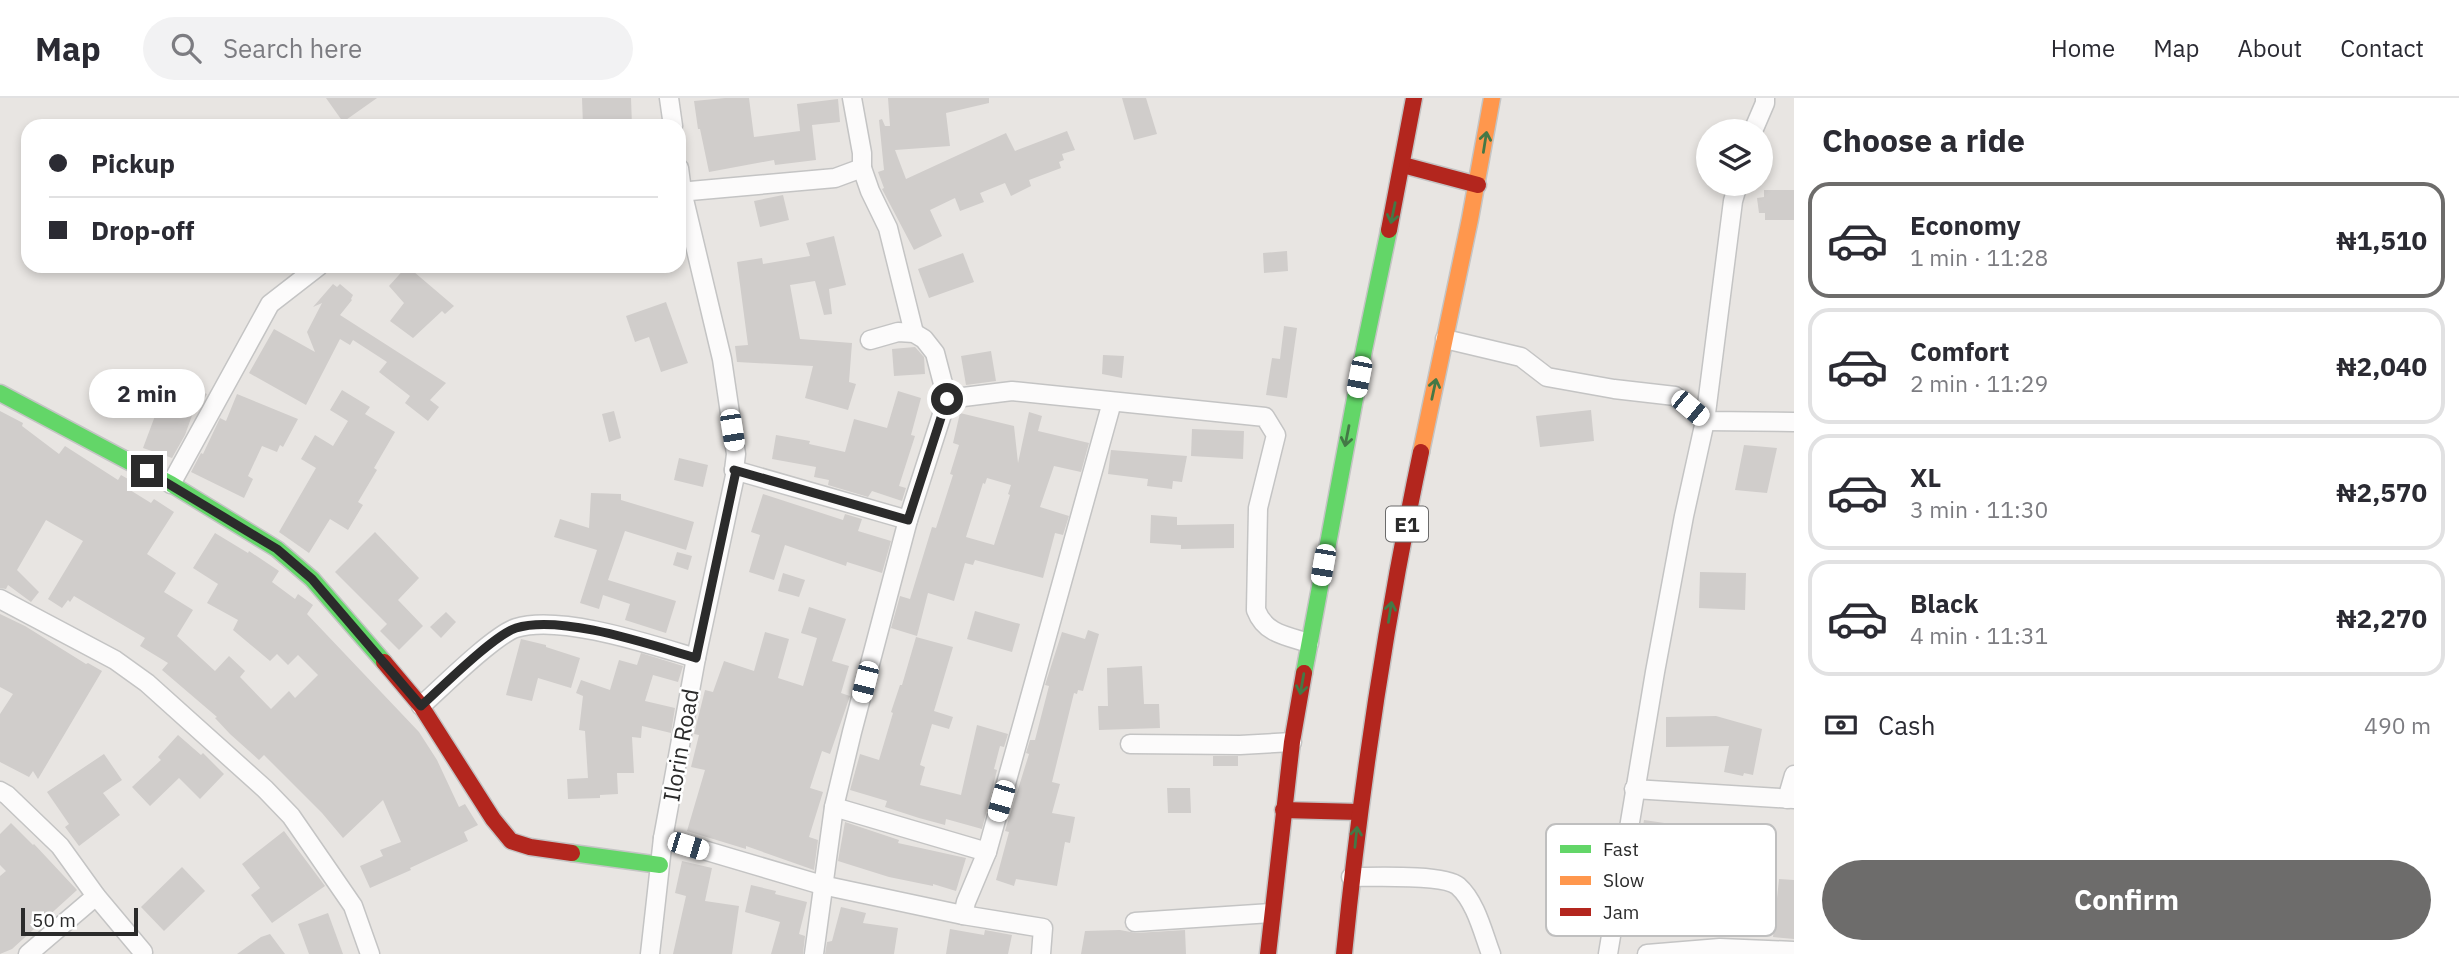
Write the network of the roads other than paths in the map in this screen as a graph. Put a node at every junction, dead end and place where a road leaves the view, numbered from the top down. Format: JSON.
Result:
{"nodes":[{"id":1,"x":669,"y":98,"type":"edge"},
{"id":2,"x":852,"y":98,"type":"edge"},
{"id":3,"x":1414,"y":98,"type":"edge"},
{"id":4,"x":1492,"y":98,"type":"edge"},
{"id":5,"x":1765,"y":98,"type":"edge"},
{"id":6,"x":672,"y":119,"type":"edge"},
{"id":7,"x":1758,"y":119,"type":"edge"},
{"id":8,"x":1403,"y":165,"type":"junction"},
{"id":9,"x":862,"y":168,"type":"junction"},
{"id":10,"x":1478,"y":185,"type":"junction"},
{"id":11,"x":686,"y":192,"type":"edge"},
{"id":12,"x":1734,"y":196,"type":"edge"},
{"id":13,"x":686,"y":212,"type":"edge"},
{"id":14,"x":309,"y":273,"type":"edge"},
{"id":15,"x":914,"y":333,"type":"junction"},
{"id":16,"x":1445,"y":339,"type":"junction"},
{"id":17,"x":870,"y":340,"type":"dead end"},
{"id":18,"x":0,"y":393,"type":"edge"},
{"id":19,"x":947,"y":399,"type":"junction"},
{"id":20,"x":1112,"y":402,"type":"junction"},
{"id":21,"x":1705,"y":421,"type":"junction"},
{"id":22,"x":1794,"y":422,"type":"edge"},
{"id":23,"x":734,"y":470,"type":"junction"},
{"id":24,"x":171,"y":484,"type":"junction"},
{"id":25,"x":908,"y":520,"type":"junction"},
{"id":26,"x":0,"y":599,"type":"edge"},
{"id":27,"x":1309,"y":643,"type":"junction"},
{"id":28,"x":696,"y":658,"type":"junction"},
{"id":29,"x":421,"y":706,"type":"junction"},
{"id":30,"x":1292,"y":743,"type":"junction"},
{"id":31,"x":1130,"y":744,"type":"dead end"},
{"id":32,"x":1794,"y":775,"type":"edge"},
{"id":33,"x":1634,"y":789,"type":"junction"},
{"id":34,"x":0,"y":791,"type":"edge"},
{"id":35,"x":1791,"y":799,"type":"edge"},
{"id":36,"x":834,"y":807,"type":"junction"},
{"id":37,"x":1283,"y":810,"type":"junction"},
{"id":38,"x":1359,"y":811,"type":"junction"},
{"id":39,"x":1628,"y":824,"type":"edge"},
{"id":40,"x":663,"y":838,"type":"junction"},
{"id":41,"x":987,"y":852,"type":"junction"},
{"id":42,"x":660,"y":865,"type":"junction"},
{"id":43,"x":1351,"y":877,"type":"junction"},
{"id":44,"x":822,"y":885,"type":"junction"},
{"id":45,"x":96,"y":896,"type":"junction"},
{"id":46,"x":1271,"y":913,"type":"junction"},
{"id":47,"x":963,"y":915,"type":"junction"},
{"id":48,"x":1135,"y":922,"type":"dead end"},
{"id":49,"x":1611,"y":936,"type":"edge"},
{"id":50,"x":1794,"y":951,"type":"edge"},
{"id":51,"x":144,"y":952,"type":"dead end"},
{"id":52,"x":28,"y":954,"type":"edge"},
{"id":53,"x":370,"y":954,"type":"edge"},
{"id":54,"x":650,"y":954,"type":"edge"},
{"id":55,"x":814,"y":954,"type":"edge"},
{"id":56,"x":1041,"y":954,"type":"edge"},
{"id":57,"x":1268,"y":954,"type":"edge"},
{"id":58,"x":1344,"y":954,"type":"edge"},
{"id":59,"x":1491,"y":954,"type":"edge"},
{"id":60,"x":1608,"y":954,"type":"edge"},
{"id":61,"x":1647,"y":954,"type":"edge"}],
"edges":[{"from":1,"to":6,"type":"street"},
{"from":2,"to":9,"type":"street"},
{"from":3,"to":8,"type":"main road"},
{"from":10,"to":4,"type":"main road","number":"E1","one_way":true},
{"from":5,"to":7,"type":"street"},
{"from":8,"to":10,"type":"main road"},
{"from":8,"to":27,"type":"main road","one_way":true},
{"from":9,"to":11,"type":"street"},
{"from":9,"to":15,"type":"street"},
{"from":10,"to":16,"type":"main road","number":"E1"},
{"from":12,"to":21,"type":"street"},
{"from":13,"to":23,"type":"street","name":"Ilorin Road"},
{"from":14,"to":24,"type":"street"},
{"from":15,"to":17,"type":"street"},
{"from":15,"to":19,"type":"street"},
{"from":16,"to":21,"type":"street"},
{"from":38,"to":16,"type":"main road","number":"E1","one_way":true},
{"from":18,"to":24,"type":"main road"},
{"from":19,"to":20,"type":"street"},
{"from":19,"to":25,"type":"street"},
{"from":20,"to":27,"type":"street"},
{"from":20,"to":41,"type":"street"},
{"from":21,"to":22,"type":"street"},
{"from":21,"to":33,"type":"street"},
{"from":23,"to":25,"type":"street"},
{"from":23,"to":28,"type":"street","name":"Ilorin Road"},
{"from":24,"to":29,"type":"main road"},
{"from":25,"to":36,"type":"street"},
{"from":26,"to":53,"type":"street"},
{"from":27,"to":30,"type":"main road","one_way":true},
{"from":28,"to":29,"type":"street"},
{"from":28,"to":40,"type":"street","name":"Ilorin Road"},
{"from":29,"to":42,"type":"main road"},
{"from":30,"to":31,"type":"street"},
{"from":30,"to":37,"type":"main road"},
{"from":32,"to":35,"type":"street"},
{"from":33,"to":35,"type":"street"},
{"from":33,"to":39,"type":"street"},
{"from":34,"to":45,"type":"street"},
{"from":36,"to":41,"type":"street"},
{"from":36,"to":44,"type":"street"},
{"from":37,"to":38,"type":"main road"},
{"from":37,"to":46,"type":"main road"},
{"from":43,"to":38,"type":"main road","number":"E1","one_way":true},
{"from":40,"to":42,"type":"street","name":"Ilorin Road"},
{"from":40,"to":44,"type":"street"},
{"from":41,"to":47,"type":"street"},
{"from":42,"to":54,"type":"street","name":"Ilorin Road"},
{"from":43,"to":58,"type":"main road","number":"E1"},
{"from":43,"to":59,"type":"street"},
{"from":44,"to":47,"type":"street"},
{"from":44,"to":55,"type":"street"},
{"from":45,"to":51,"type":"street"},
{"from":45,"to":52,"type":"street"},
{"from":46,"to":48,"type":"street"},
{"from":46,"to":57,"type":"main road"},
{"from":47,"to":56,"type":"street"},
{"from":49,"to":60,"type":"street"},
{"from":50,"to":61,"type":"street"}]}
